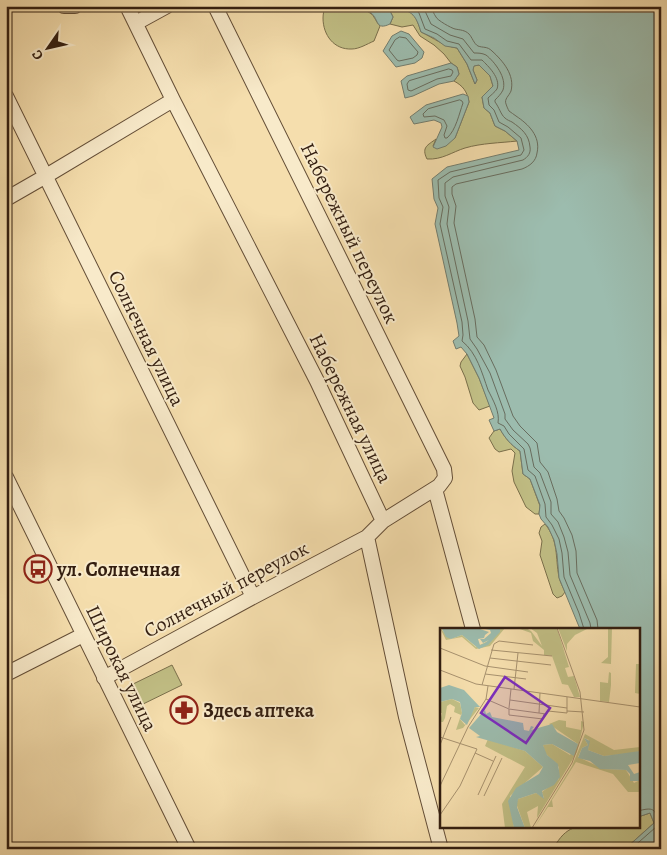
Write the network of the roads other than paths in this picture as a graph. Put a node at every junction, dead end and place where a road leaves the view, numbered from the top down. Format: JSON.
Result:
{"nodes":[{"id":1,"x":64,"y":6,"type":"edge"},
{"id":2,"x":75,"y":6,"type":"edge"},
{"id":3,"x":127,"y":6,"type":"edge"},
{"id":4,"x":167,"y":6,"type":"edge"},
{"id":5,"x":215,"y":6,"type":"edge"},
{"id":6,"x":136,"y":23,"type":"junction"},
{"id":7,"x":6,"y":96,"type":"edge"},
{"id":8,"x":173,"y":100,"type":"junction"},
{"id":9,"x":46,"y":176,"type":"junction"},
{"id":10,"x":6,"y":198,"type":"edge"},
{"id":11,"x":6,"y":477,"type":"edge"},
{"id":12,"x":440,"y":484,"type":"junction"},
{"id":13,"x":384,"y":521,"type":"junction"},
{"id":14,"x":367,"y":537,"type":"junction"},
{"id":15,"x":253,"y":597,"type":"junction"},
{"id":16,"x":474,"y":628,"type":"edge"},
{"id":17,"x":83,"y":635,"type":"junction"},
{"id":18,"x":6,"y":674,"type":"edge"},
{"id":19,"x":104,"y":678,"type":"junction"},
{"id":20,"x":189,"y":849,"type":"edge"},
{"id":21,"x":441,"y":849,"type":"edge"}],
"edges":[{"from":1,"to":2,"type":"street"},
{"from":3,"to":6,"type":"street","name":"Набережная улица"},
{"from":4,"to":6,"type":"street"},
{"from":5,"to":12,"type":"street","name":"Набережный переулок"},
{"from":6,"to":8,"type":"street","name":"Набережная улица"},
{"from":7,"to":9,"type":"street","name":"Солнечная улица"},
{"from":8,"to":9,"type":"street"},
{"from":8,"to":13,"type":"street","name":"Набережная улица"},
{"from":9,"to":10,"type":"street"},
{"from":9,"to":15,"type":"street","name":"Солнечная улица"},
{"from":11,"to":17,"type":"street","name":"Широкая улица"},
{"from":12,"to":13,"type":"street"},
{"from":12,"to":16,"type":"street","name":"Набережный переулок"},
{"from":13,"to":14,"type":"street"},
{"from":14,"to":15,"type":"street","name":"Солнечный переулок"},
{"from":14,"to":21,"type":"street"},
{"from":15,"to":19,"type":"street","name":"Солнечный переулок"},
{"from":17,"to":18,"type":"street"},
{"from":17,"to":19,"type":"street","name":"Широкая улица"},
{"from":19,"to":20,"type":"street","name":"Широкая улица"}]}
